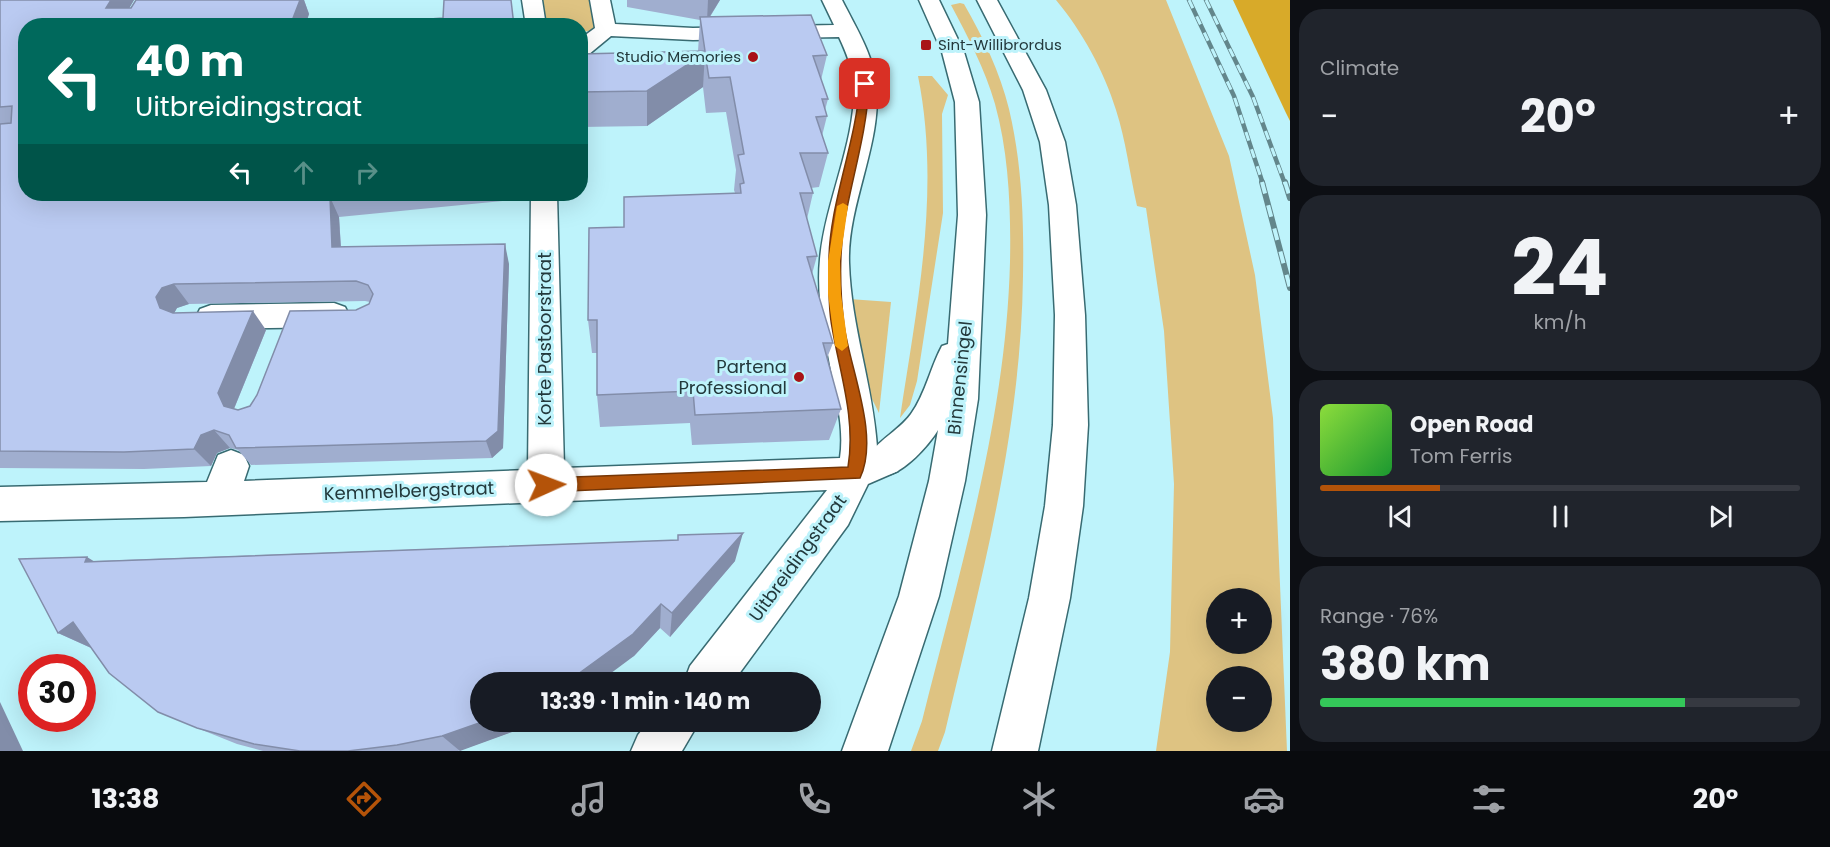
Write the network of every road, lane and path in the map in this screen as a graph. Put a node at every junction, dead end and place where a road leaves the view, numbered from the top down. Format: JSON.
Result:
{"nodes":[{"id":1,"x":532,"y":0,"type":"edge"},
{"id":2,"x":600,"y":0,"type":"edge"},
{"id":3,"x":832,"y":0,"type":"edge"},
{"id":4,"x":929,"y":0,"type":"edge"},
{"id":5,"x":987,"y":0,"type":"edge"},
{"id":6,"x":535,"y":18,"type":"edge"},
{"id":7,"x":606,"y":30,"type":"junction"},
{"id":8,"x":847,"y":31,"type":"junction"},
{"id":9,"x":588,"y":33,"type":"edge"},
{"id":10,"x":588,"y":44,"type":"edge"},
{"id":11,"x":544,"y":201,"type":"edge"},
{"id":12,"x":968,"y":299,"type":"junction"},
{"id":13,"x":365,"y":315,"type":"edge"},
{"id":14,"x":289,"y":316,"type":"junction"},
{"id":15,"x":189,"y":318,"type":"edge"},
{"id":16,"x":276,"y":348,"type":"edge"},
{"id":17,"x":870,"y":467,"type":"junction"},
{"id":18,"x":546,"y":485,"type":"junction"},
{"id":19,"x":0,"y":504,"type":"edge"},
{"id":20,"x":714,"y":672,"type":"edge"},
{"id":21,"x":668,"y":732,"type":"edge"},
{"id":22,"x":654,"y":751,"type":"edge"},
{"id":23,"x":865,"y":751,"type":"edge"},
{"id":24,"x":1015,"y":751,"type":"edge"}],
"edges":[{"from":1,"to":6,"type":"street"},
{"from":2,"to":7,"type":"street"},
{"from":3,"to":8,"type":"street","name":"Uitbreidingstraat"},
{"from":4,"to":12,"type":"street","name":"Binnensingel"},
{"from":5,"to":24,"type":"street"},
{"from":7,"to":8,"type":"street"},
{"from":7,"to":9,"type":"street"},
{"from":7,"to":10,"type":"street"},
{"from":8,"to":17,"type":"street","name":"Uitbreidingstraat"},
{"from":11,"to":18,"type":"street","name":"Korte Pastoorstraat"},
{"from":12,"to":17,"type":"street"},
{"from":12,"to":23,"type":"street","name":"Binnensingel"},
{"from":13,"to":14,"type":"street"},
{"from":14,"to":15,"type":"street"},
{"from":14,"to":16,"type":"street"},
{"from":17,"to":18,"type":"street","name":"Kemmelbergstraat"},
{"from":17,"to":20,"type":"street","name":"Uitbreidingstraat"},
{"from":18,"to":19,"type":"street","name":"Kemmelbergstraat"},
{"from":21,"to":22,"type":"street"}]}
